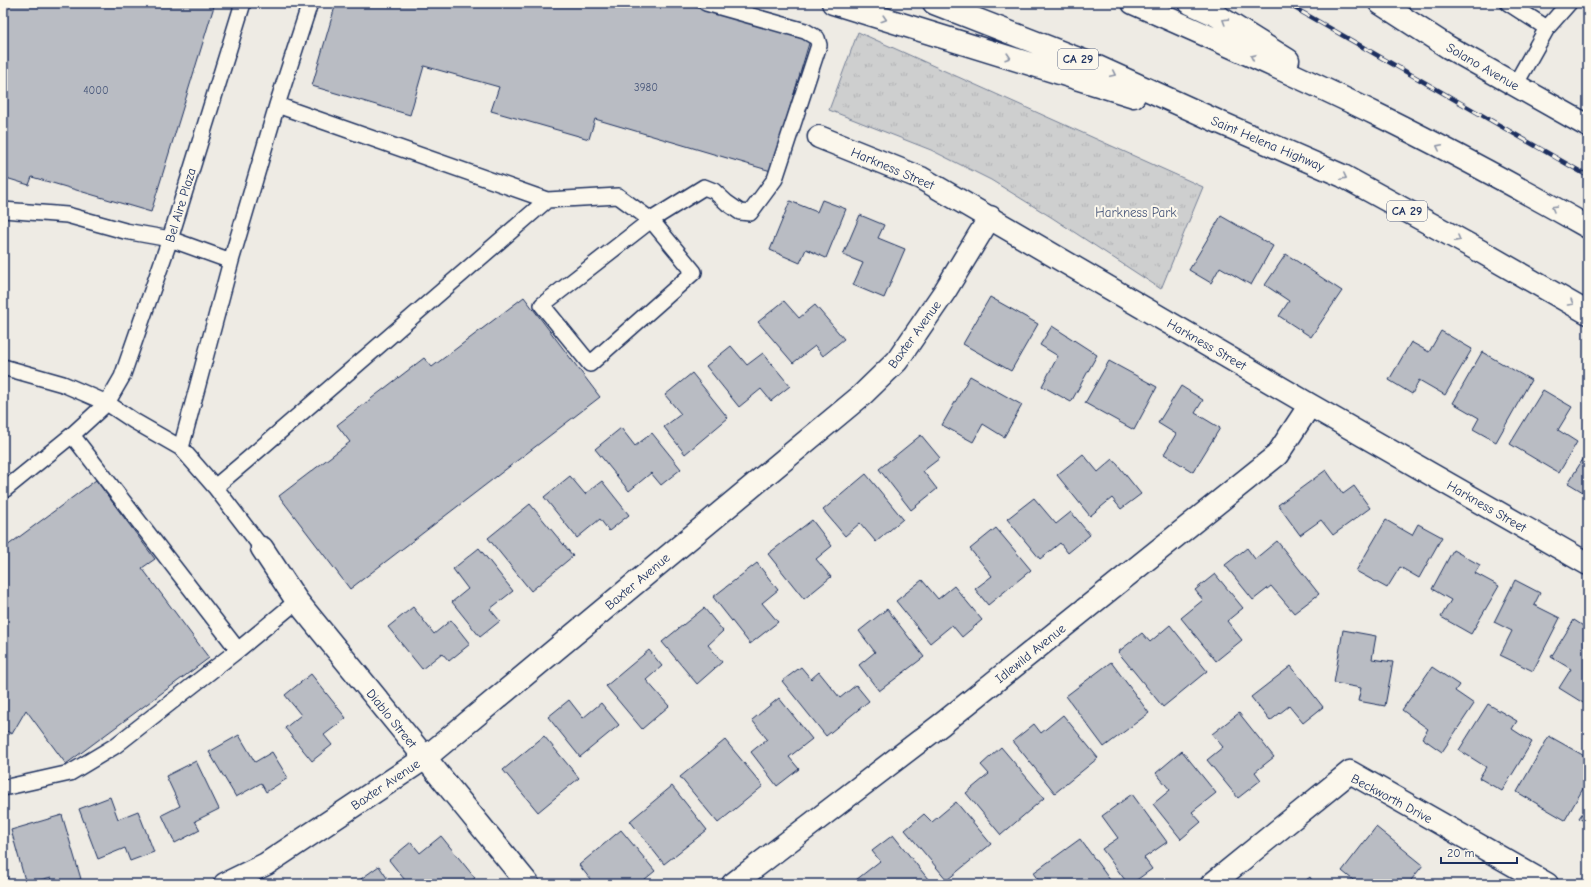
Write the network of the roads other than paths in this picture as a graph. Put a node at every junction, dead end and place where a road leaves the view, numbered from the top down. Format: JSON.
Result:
{"nodes":[{"id":1,"x":243,"y":3,"type":"edge"},
{"id":2,"x":310,"y":3,"type":"edge"},
{"id":3,"x":706,"y":3,"type":"edge"},
{"id":4,"x":833,"y":3,"type":"edge"},
{"id":5,"x":934,"y":3,"type":"edge"},
{"id":6,"x":1133,"y":3,"type":"edge"},
{"id":7,"x":1190,"y":3,"type":"edge"},
{"id":8,"x":1380,"y":3,"type":"edge"},
{"id":9,"x":1508,"y":3,"type":"edge"},
{"id":10,"x":1569,"y":3,"type":"edge"},
{"id":11,"x":1547,"y":28,"type":"junction"},
{"id":12,"x":1515,"y":85,"type":"junction"},
{"id":13,"x":277,"y":105,"type":"junction"},
{"id":14,"x":1377,"y":115,"type":"junction"},
{"id":15,"x":1219,"y":122,"type":"junction"},
{"id":16,"x":1588,"y":126,"type":"edge"},
{"id":17,"x":819,"y":137,"type":"dead end"},
{"id":18,"x":547,"y":200,"type":"junction"},
{"id":19,"x":3,"y":210,"type":"edge"},
{"id":20,"x":990,"y":217,"type":"junction"},
{"id":21,"x":651,"y":220,"type":"junction"},
{"id":22,"x":1588,"y":227,"type":"edge"},
{"id":23,"x":170,"y":239,"type":"junction"},
{"id":24,"x":231,"y":261,"type":"junction"},
{"id":25,"x":1588,"y":313,"type":"edge"},
{"id":26,"x":3,"y":367,"type":"edge"},
{"id":27,"x":107,"y":403,"type":"junction"},
{"id":28,"x":1310,"y":405,"type":"junction"},
{"id":29,"x":72,"y":435,"type":"junction"},
{"id":30,"x":181,"y":448,"type":"junction"},
{"id":31,"x":215,"y":486,"type":"junction"},
{"id":32,"x":3,"y":491,"type":"edge"},
{"id":33,"x":262,"y":548,"type":"joint"},
{"id":34,"x":1588,"y":564,"type":"edge"},
{"id":35,"x":297,"y":602,"type":"junction"},
{"id":36,"x":238,"y":650,"type":"junction"},
{"id":37,"x":425,"y":758,"type":"junction"},
{"id":38,"x":3,"y":788,"type":"edge"},
{"id":39,"x":225,"y":884,"type":"edge"},
{"id":40,"x":528,"y":884,"type":"edge"},
{"id":41,"x":733,"y":884,"type":"edge"},
{"id":42,"x":1212,"y":884,"type":"edge"},
{"id":43,"x":1547,"y":884,"type":"edge"}],
"edges":[{"from":1,"to":23,"type":"lane","name":"Bel Aire Plaza"},
{"from":2,"to":13,"type":"lane"},
{"from":3,"to":21,"type":"lane"},
{"from":4,"to":15,"type":"main road","one_way":true},
{"from":5,"to":15,"type":"main road","name":"Saint Helena Highway","number":"CA 29","one_way":true},
{"from":14,"to":6,"type":"main road","one_way":true},
{"from":14,"to":7,"type":"main road","one_way":true},
{"from":8,"to":12,"type":"main road","name":"Solano Avenue"},
{"from":9,"to":11,"type":"lane"},
{"from":10,"to":11,"type":"lane"},
{"from":11,"to":12,"type":"lane"},
{"from":12,"to":16,"type":"main road","name":"Solano Avenue"},
{"from":13,"to":18,"type":"lane"},
{"from":13,"to":24,"type":"lane"},
{"from":22,"to":14,"type":"main road","one_way":true},
{"from":15,"to":25,"type":"main road","name":"Saint Helena Highway","number":"CA 29","one_way":true},
{"from":17,"to":20,"type":"main road","name":"Harkness Street"},
{"from":18,"to":21,"type":"lane"},
{"from":18,"to":31,"type":"lane"},
{"from":19,"to":23,"type":"lane"},
{"from":20,"to":28,"type":"main road","name":"Harkness Street"},
{"from":20,"to":37,"type":"main road","name":"Baxter Avenue"},
{"from":21,"to":21,"type":"lane"},
{"from":23,"to":24,"type":"lane"},
{"from":23,"to":27,"type":"lane","name":"Bel Aire Plaza"},
{"from":24,"to":30,"type":"lane"},
{"from":26,"to":27,"type":"lane"},
{"from":27,"to":29,"type":"lane","name":"Bel Aire Plaza"},
{"from":27,"to":30,"type":"lane"},
{"from":28,"to":34,"type":"main road","name":"Harkness Street"},
{"from":28,"to":41,"type":"main road","name":"Idlewild Avenue"},
{"from":29,"to":32,"type":"lane","name":"Bel Aire Plaza"},
{"from":29,"to":36,"type":"lane"},
{"from":30,"to":31,"type":"lane"},
{"from":31,"to":33,"type":"lane"},
{"from":33,"to":35,"type":"main road","name":"Diablo Street"},
{"from":35,"to":36,"type":"lane"},
{"from":35,"to":37,"type":"main road","name":"Diablo Street"},
{"from":36,"to":38,"type":"lane"},
{"from":37,"to":39,"type":"main road","name":"Baxter Avenue"},
{"from":37,"to":40,"type":"main road","name":"Diablo Street"},
{"from":42,"to":43,"type":"main road","name":"Beckworth Drive"}]}
